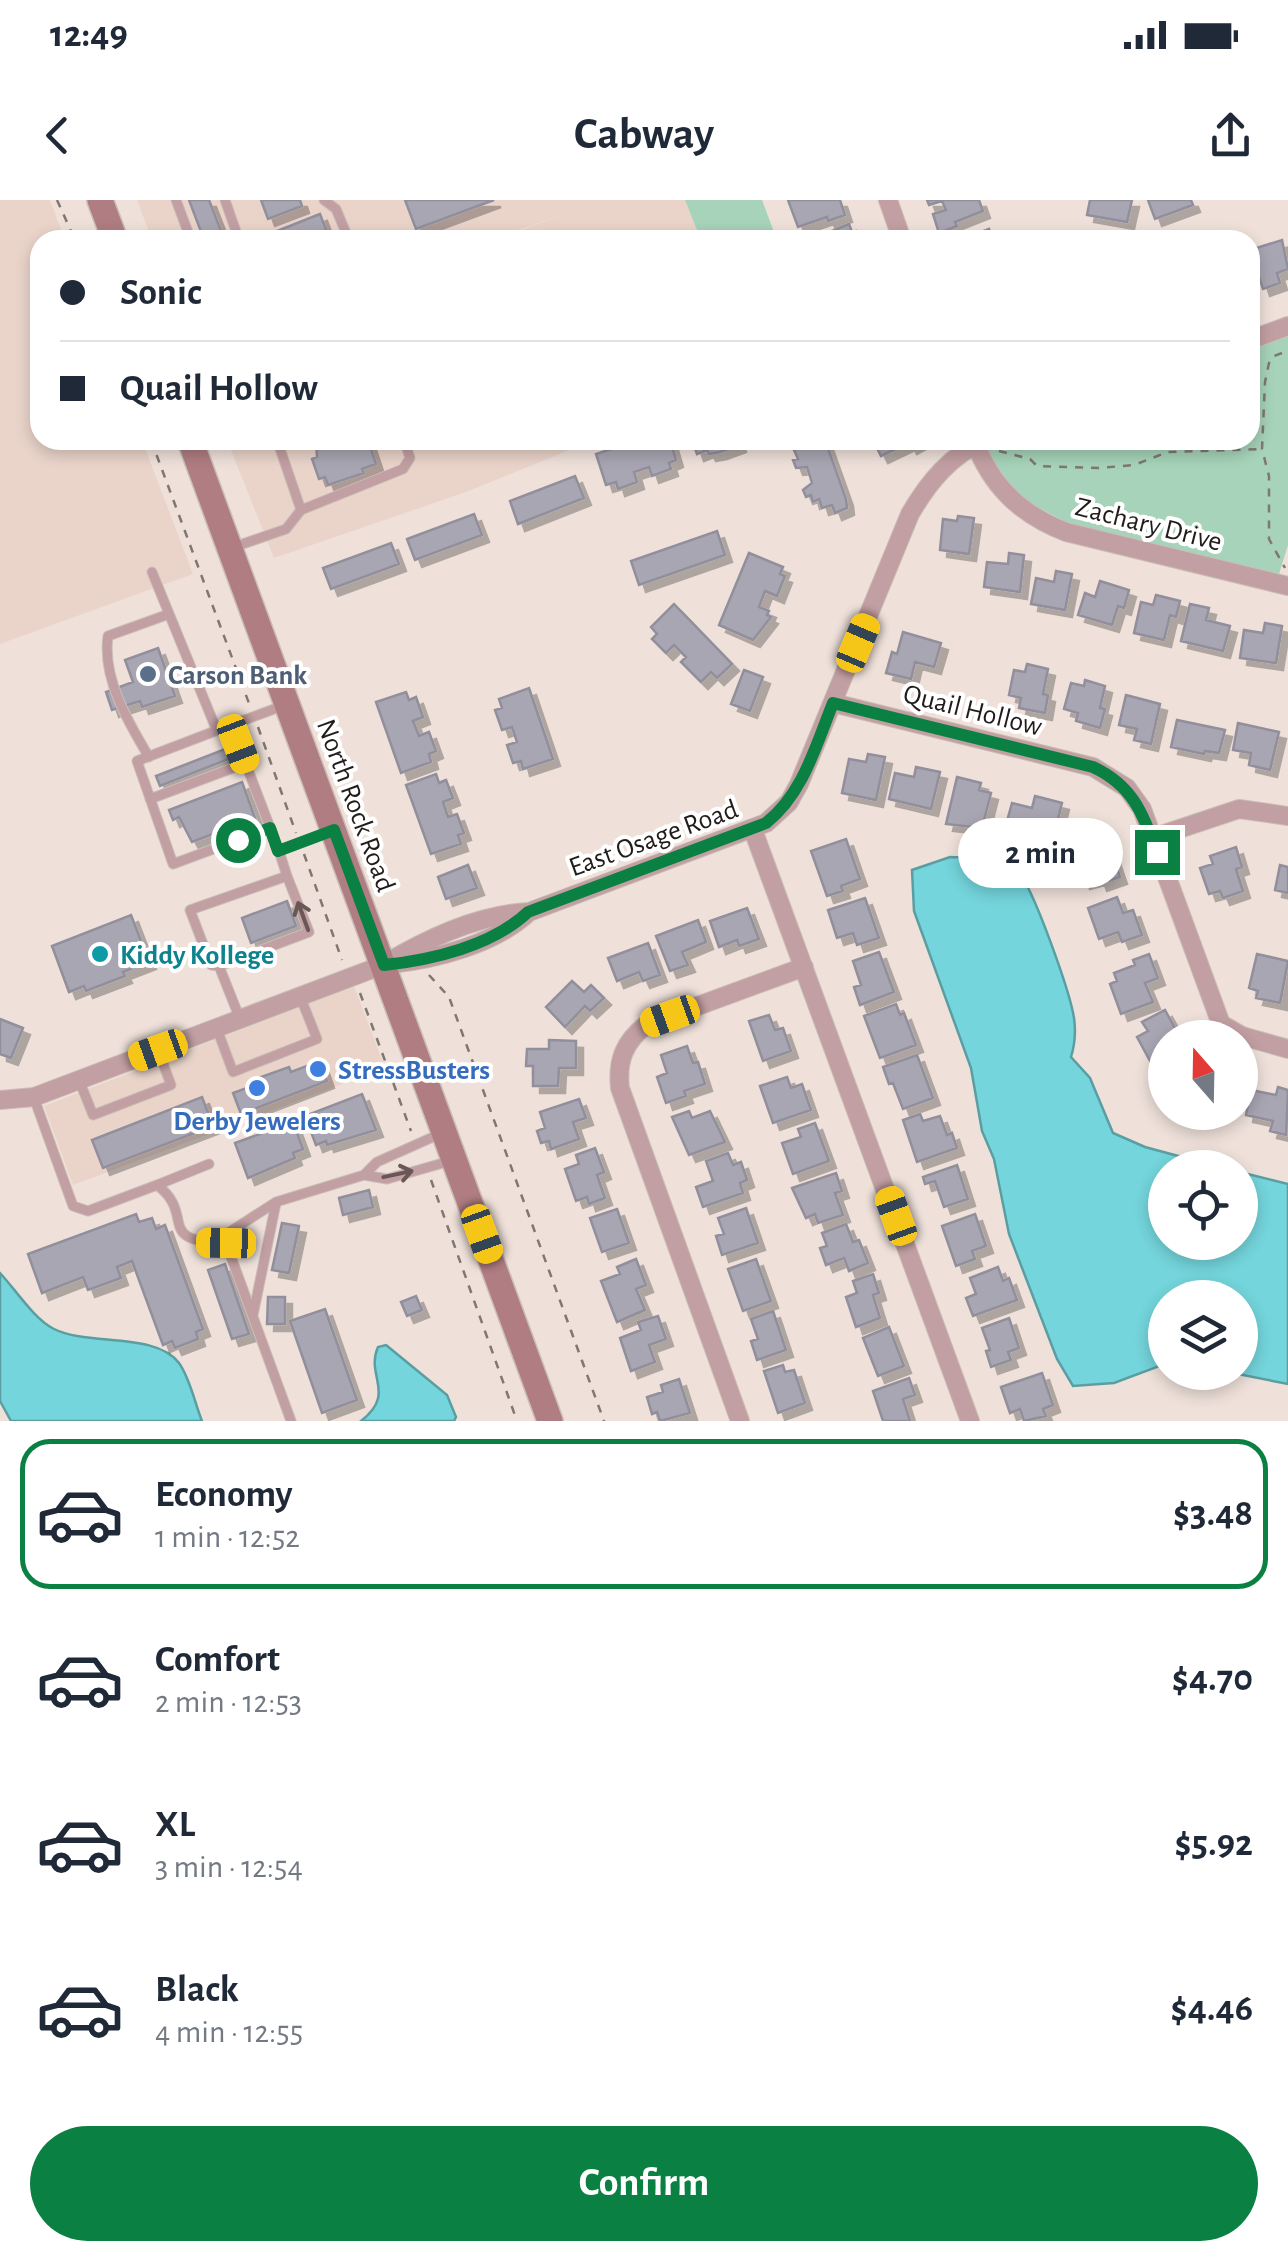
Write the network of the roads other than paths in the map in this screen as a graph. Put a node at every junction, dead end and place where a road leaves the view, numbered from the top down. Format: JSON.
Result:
{"nodes":[{"id":1,"x":100,"y":200,"type":"edge"},
{"id":2,"x":176,"y":200,"type":"edge"},
{"id":3,"x":225,"y":200,"type":"edge"},
{"id":4,"x":324,"y":200,"type":"edge"},
{"id":5,"x":888,"y":200,"type":"edge"},
{"id":6,"x":111,"y":230,"type":"edge"},
{"id":7,"x":187,"y":230,"type":"edge"},
{"id":8,"x":233,"y":230,"type":"edge"},
{"id":9,"x":345,"y":230,"type":"edge"},
{"id":10,"x":898,"y":230,"type":"edge"},
{"id":11,"x":1288,"y":326,"type":"edge"},
{"id":12,"x":1260,"y":336,"type":"edge"},
{"id":13,"x":194,"y":450,"type":"edge"},
{"id":14,"x":280,"y":450,"type":"edge"},
{"id":15,"x":407,"y":450,"type":"edge"},
{"id":16,"x":974,"y":450,"type":"edge"},
{"id":17,"x":982,"y":450,"type":"edge"},
{"id":18,"x":301,"y":510,"type":"junction"},
{"id":19,"x":232,"y":548,"type":"junction"},
{"id":20,"x":152,"y":572,"type":"dead end"},
{"id":21,"x":1287,"y":578,"type":"edge"},
{"id":22,"x":169,"y":614,"type":"junction"},
{"id":23,"x":833,"y":703,"type":"junction"},
{"id":24,"x":288,"y":704,"type":"junction"},
{"id":25,"x":231,"y":725,"type":"junction"},
{"id":26,"x":216,"y":731,"type":"junction"},
{"id":27,"x":150,"y":756,"type":"junction"},
{"id":28,"x":246,"y":764,"type":"junction"},
{"id":29,"x":150,"y":799,"type":"junction"},
{"id":30,"x":1288,"y":816,"type":"edge"},
{"id":31,"x":270,"y":828,"type":"junction"},
{"id":32,"x":334,"y":830,"type":"junction"},
{"id":33,"x":752,"y":830,"type":"junction"},
{"id":34,"x":1152,"y":838,"type":"junction"},
{"id":35,"x":278,"y":851,"type":"junction"},
{"id":36,"x":287,"y":876,"type":"junction"},
{"id":37,"x":384,"y":965,"type":"junction"},
{"id":38,"x":218,"y":966,"type":"junction"},
{"id":39,"x":804,"y":967,"type":"junction"},
{"id":40,"x":300,"y":996,"type":"junction"},
{"id":41,"x":240,"y":1019,"type":"junction"},
{"id":42,"x":217,"y":1028,"type":"junction"},
{"id":43,"x":1288,"y":1048,"type":"edge"},
{"id":44,"x":158,"y":1050,"type":"junction"},
{"id":45,"x":79,"y":1080,"type":"junction"},
{"id":46,"x":34,"y":1096,"type":"junction"},
{"id":47,"x":0,"y":1100,"type":"edge"},
{"id":48,"x":444,"y":1132,"type":"junction"},
{"id":49,"x":454,"y":1159,"type":"junction"},
{"id":50,"x":208,"y":1164,"type":"dead end"},
{"id":51,"x":364,"y":1175,"type":"junction"},
{"id":52,"x":157,"y":1185,"type":"junction"},
{"id":53,"x":276,"y":1202,"type":"junction"},
{"id":54,"x":226,"y":1243,"type":"junction"},
{"id":55,"x":253,"y":1318,"type":"junction"},
{"id":56,"x":290,"y":1421,"type":"edge"},
{"id":57,"x":550,"y":1421,"type":"edge"},
{"id":58,"x":740,"y":1421,"type":"edge"},
{"id":59,"x":970,"y":1421,"type":"edge"}],
"edges":[{"from":1,"to":6,"type":"main road"},
{"from":2,"to":7,"type":"lane"},
{"from":3,"to":8,"type":"lane"},
{"from":4,"to":9,"type":"lane"},
{"from":5,"to":10,"type":"street"},
{"from":11,"to":12,"type":"street"},
{"from":13,"to":19,"type":"main road","name":"North Rock Road"},
{"from":14,"to":18,"type":"lane"},
{"from":15,"to":18,"type":"lane"},
{"from":16,"to":23,"type":"street","name":"East Osage Road"},
{"from":17,"to":21,"type":"street","name":"Zachary Drive"},
{"from":18,"to":19,"type":"lane"},
{"from":19,"to":24,"type":"main road","name":"North Rock Road"},
{"from":20,"to":22,"type":"lane"},
{"from":22,"to":26,"type":"lane"},
{"from":22,"to":27,"type":"lane"},
{"from":23,"to":33,"type":"street","name":"East Osage Road"},
{"from":23,"to":34,"type":"street","name":"Quail Hollow"},
{"from":24,"to":25,"type":"lane"},
{"from":24,"to":32,"type":"main road","name":"North Rock Road"},
{"from":25,"to":26,"type":"lane"},
{"from":25,"to":28,"type":"lane"},
{"from":26,"to":27,"type":"lane"},
{"from":27,"to":29,"type":"lane"},
{"from":28,"to":29,"type":"lane"},
{"from":28,"to":31,"type":"lane"},
{"from":29,"to":31,"type":"lane"},
{"from":30,"to":34,"type":"street"},
{"from":31,"to":35,"type":"lane"},
{"from":32,"to":35,"type":"lane"},
{"from":32,"to":37,"type":"main road","name":"North Rock Road"},
{"from":33,"to":37,"type":"street","name":"East Osage Road"},
{"from":33,"to":39,"type":"street"},
{"from":34,"to":43,"type":"street","name":"Quail Hollow"},
{"from":35,"to":36,"type":"lane"},
{"from":38,"to":36,"type":"lane","one_way":true},
{"from":36,"to":38,"type":"lane"},
{"from":37,"to":40,"type":"street","name":"East Osage Road"},
{"from":37,"to":48,"type":"main road","name":"North Rock Road"},
{"from":38,"to":41,"type":"lane"},
{"from":39,"to":58,"type":"street"},
{"from":39,"to":59,"type":"street"},
{"from":40,"to":41,"type":"street","name":"East Osage Road"},
{"from":40,"to":42,"type":"lane"},
{"from":41,"to":42,"type":"street","name":"East Osage Road"},
{"from":42,"to":44,"type":"street","name":"East Osage Road"},
{"from":44,"to":45,"type":"street","name":"East Osage Road"},
{"from":44,"to":45,"type":"lane"},
{"from":45,"to":46,"type":"street","name":"East Osage Road"},
{"from":46,"to":47,"type":"street","name":"East Osage Road"},
{"from":46,"to":52,"type":"lane"},
{"from":48,"to":49,"type":"main road","name":"North Rock Road"},
{"from":48,"to":51,"type":"lane"},
{"from":51,"to":49,"type":"lane","one_way":true},
{"from":49,"to":57,"type":"main road","name":"North Rock Road"},
{"from":50,"to":52,"type":"lane"},
{"from":51,"to":53,"type":"lane"},
{"from":52,"to":54,"type":"lane"},
{"from":53,"to":54,"type":"lane"},
{"from":53,"to":55,"type":"lane"},
{"from":54,"to":55,"type":"lane"},
{"from":55,"to":56,"type":"lane"}]}
